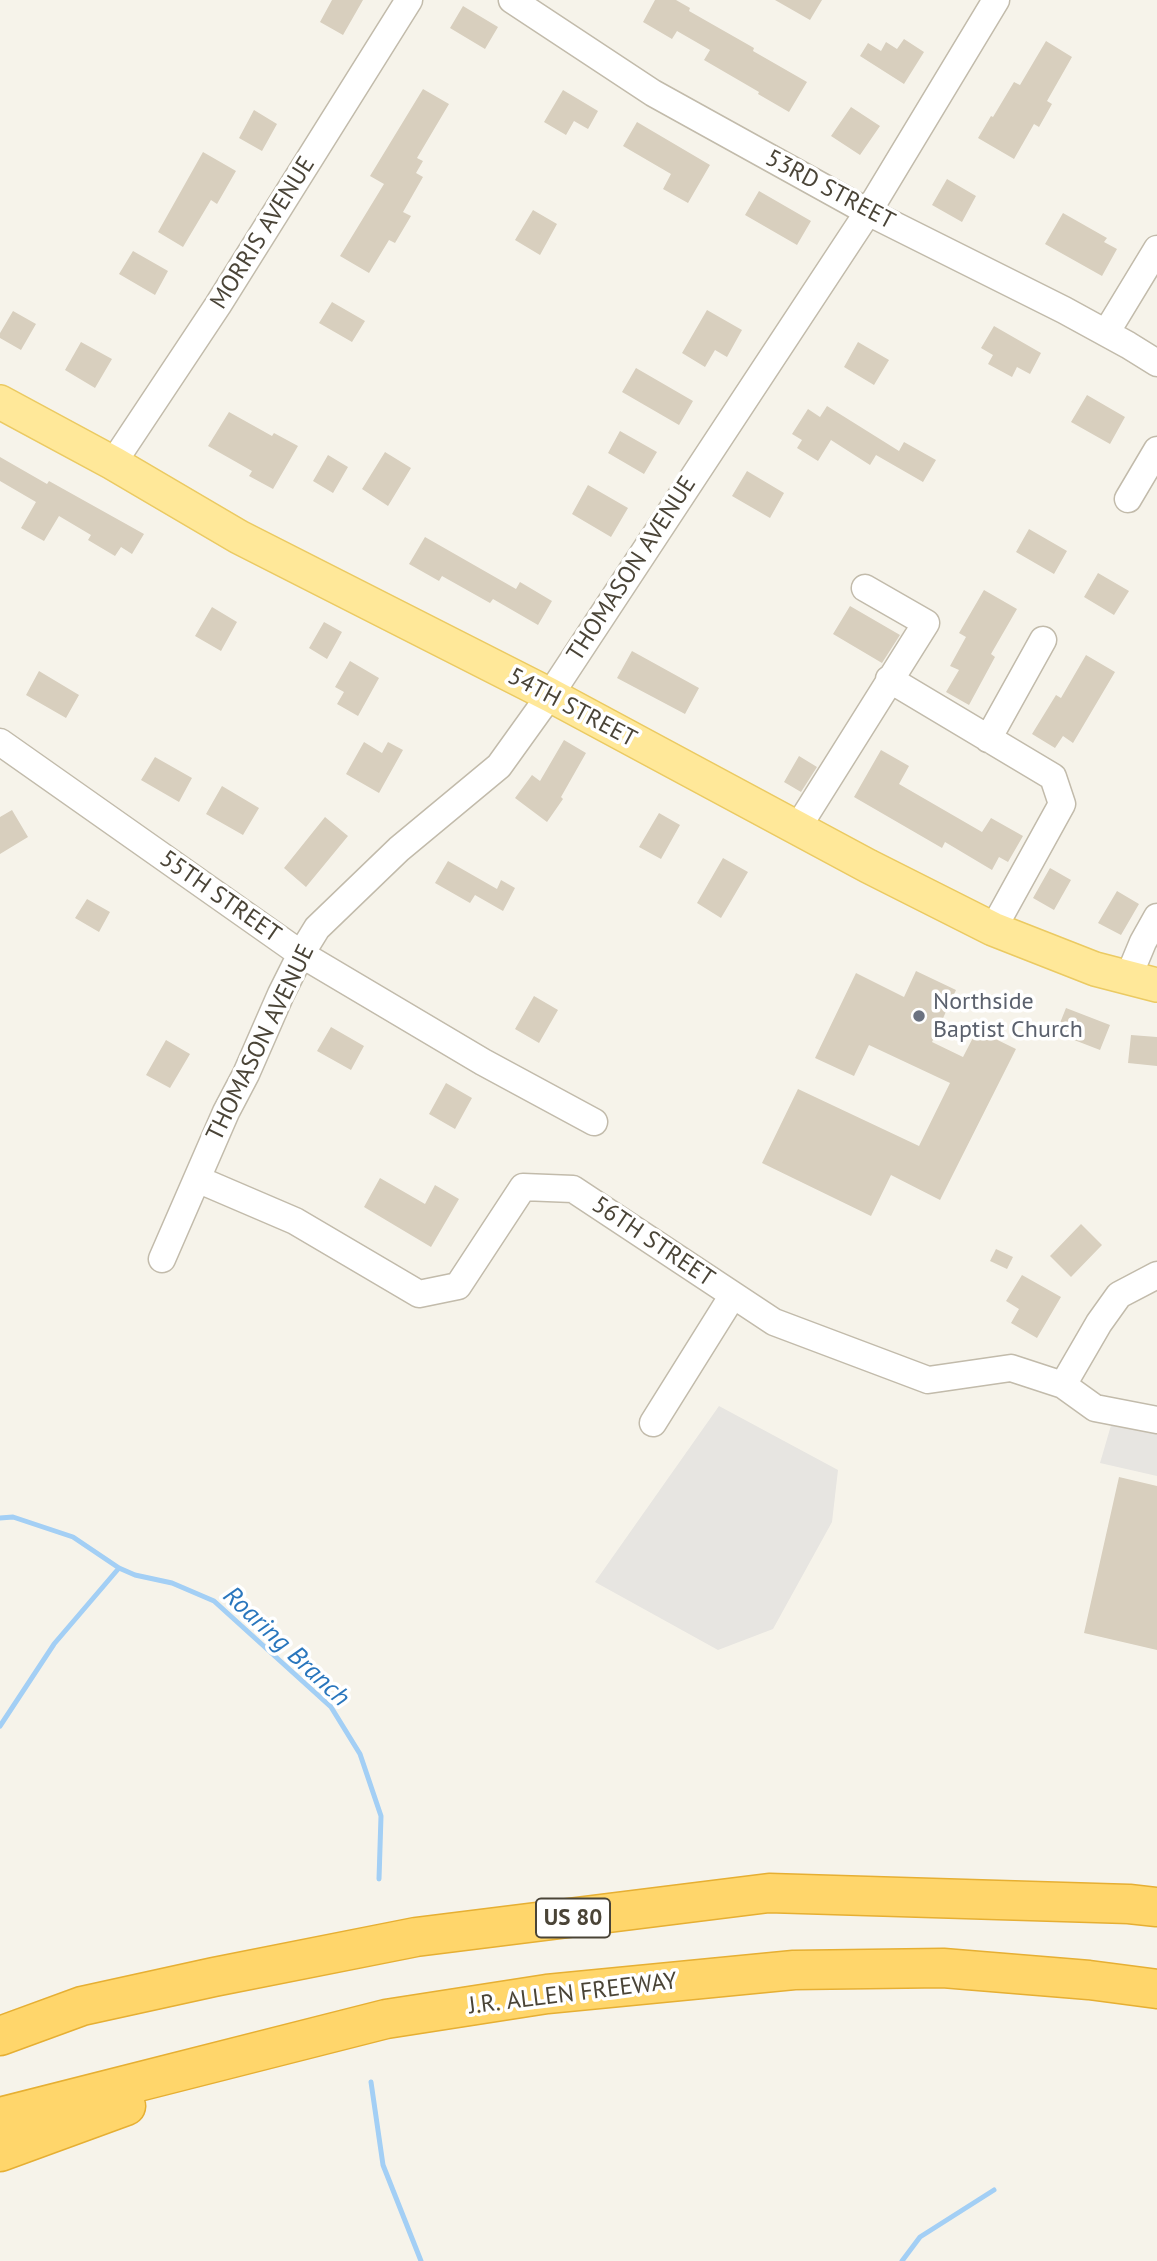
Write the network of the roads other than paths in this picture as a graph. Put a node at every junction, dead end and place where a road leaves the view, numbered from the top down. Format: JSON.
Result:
{"nodes":[{"id":1,"x":409,"y":0,"type":"edge"},
{"id":2,"x":512,"y":0,"type":"edge"},
{"id":3,"x":996,"y":0,"type":"edge"},
{"id":4,"x":868,"y":212,"type":"junction"},
{"id":5,"x":1157,"y":249,"type":"edge"},
{"id":6,"x":1106,"y":333,"type":"junction"},
{"id":7,"x":1157,"y":363,"type":"edge"},
{"id":8,"x":0,"y":402,"type":"edge"},
{"id":9,"x":1157,"y":450,"type":"edge"},
{"id":10,"x":113,"y":463,"type":"junction"},
{"id":11,"x":1128,"y":499,"type":"dead end"},
{"id":12,"x":865,"y":588,"type":"dead end"},
{"id":13,"x":1043,"y":640,"type":"dead end"},
{"id":14,"x":889,"y":680,"type":"junction"},
{"id":15,"x":550,"y":695,"type":"junction"},
{"id":16,"x":988,"y":739,"type":"junction"},
{"id":17,"x":0,"y":742,"type":"edge"},
{"id":18,"x":798,"y":827,"type":"junction"},
{"id":19,"x":1157,"y":917,"type":"edge"},
{"id":20,"x":993,"y":929,"type":"junction"},
{"id":21,"x":301,"y":954,"type":"junction"},
{"id":22,"x":1143,"y":982,"type":"edge"},
{"id":23,"x":594,"y":1122,"type":"dead end"},
{"id":24,"x":197,"y":1179,"type":"junction"},
{"id":25,"x":162,"y":1259,"type":"dead end"},
{"id":26,"x":1157,"y":1275,"type":"edge"},
{"id":27,"x":733,"y":1295,"type":"junction"},
{"id":28,"x":1063,"y":1385,"type":"junction"},
{"id":29,"x":1157,"y":1420,"type":"edge"},
{"id":30,"x":653,"y":1423,"type":"dead end"},
{"id":31,"x":1157,"y":1907,"type":"edge"},
{"id":32,"x":1157,"y":1989,"type":"edge"},
{"id":33,"x":0,"y":2036,"type":"edge"},
{"id":34,"x":314,"y":2038,"type":"junction"},
{"id":35,"x":0,"y":2117,"type":"edge"},
{"id":36,"x":0,"y":2152,"type":"edge"}],
"edges":[{"from":1,"to":10,"type":"street","name":"MORRIS AVENUE"},
{"from":2,"to":4,"type":"street","name":"53RD STREET"},
{"from":3,"to":4,"type":"street","name":"THOMASON AVENUE"},
{"from":4,"to":6,"type":"street","name":"53RD STREET"},
{"from":4,"to":15,"type":"street","name":"THOMASON AVENUE"},
{"from":5,"to":6,"type":"street"},
{"from":6,"to":7,"type":"street","name":"53RD STREET"},
{"from":8,"to":10,"type":"main road","name":"54TH STREET"},
{"from":9,"to":11,"type":"street"},
{"from":10,"to":15,"type":"main road","name":"54TH STREET"},
{"from":12,"to":14,"type":"street"},
{"from":13,"to":16,"type":"street"},
{"from":14,"to":16,"type":"street"},
{"from":14,"to":18,"type":"street"},
{"from":15,"to":18,"type":"main road","name":"54TH STREET"},
{"from":15,"to":21,"type":"street","name":"THOMASON AVENUE"},
{"from":16,"to":20,"type":"street"},
{"from":17,"to":21,"type":"street","name":"55TH STREET"},
{"from":18,"to":20,"type":"main road","name":"54TH STREET"},
{"from":19,"to":22,"type":"street"},
{"from":20,"to":22,"type":"main road","name":"54TH STREET"},
{"from":21,"to":23,"type":"street","name":"55TH STREET"},
{"from":21,"to":24,"type":"street","name":"THOMASON AVENUE"},
{"from":24,"to":25,"type":"street","name":"THOMASON AVENUE"},
{"from":24,"to":27,"type":"street","name":"56TH STREET"},
{"from":26,"to":28,"type":"street"},
{"from":27,"to":28,"type":"street","name":"56TH STREET"},
{"from":27,"to":30,"type":"street"},
{"from":28,"to":29,"type":"street","name":"56TH STREET"},
{"from":31,"to":33,"type":"highway","number":"US 80"},
{"from":32,"to":34,"type":"highway","name":"J.R. ALLEN FREEWAY"},
{"from":34,"to":35,"type":"highway","name":"J.R. ALLEN FREEWAY"},
{"from":34,"to":36,"type":"highway"}]}
